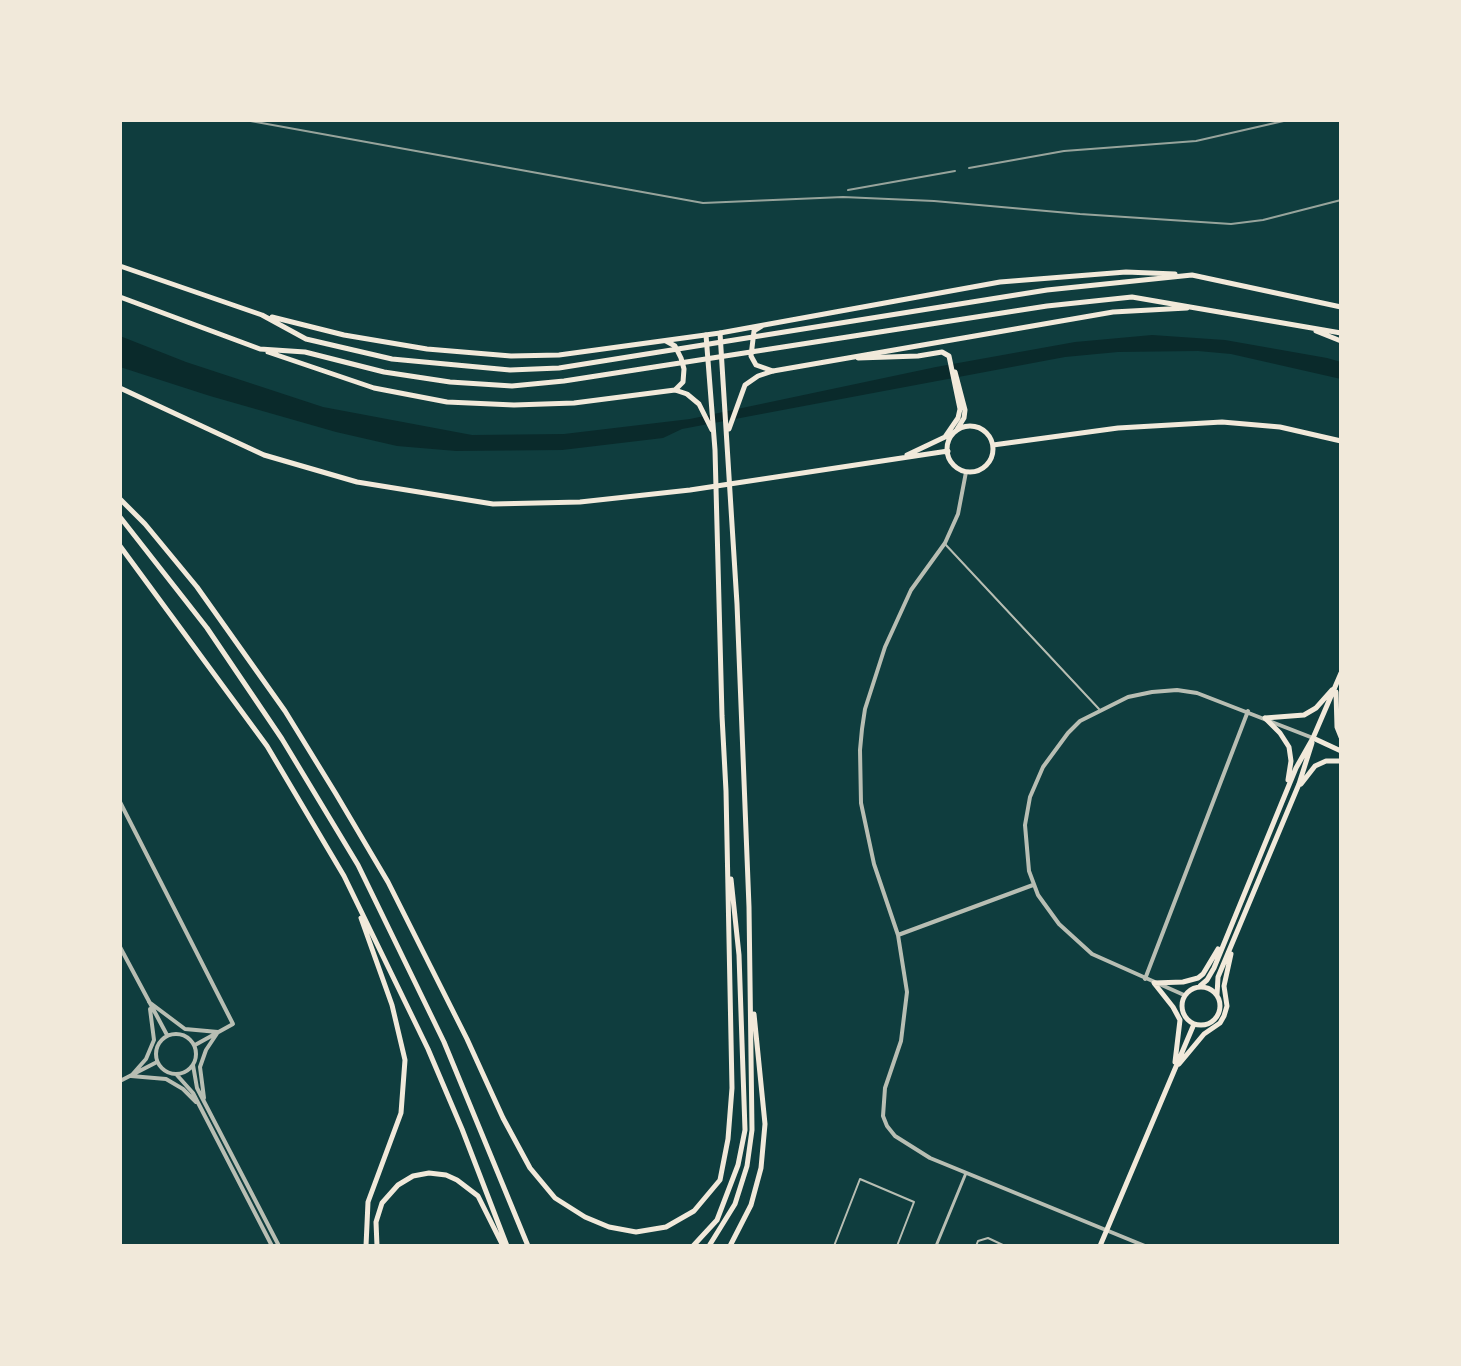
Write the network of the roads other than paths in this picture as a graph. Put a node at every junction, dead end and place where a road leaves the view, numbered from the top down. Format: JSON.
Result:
{"nodes":[{"id":1,"x":120,"y":266,"type":"edge"},
{"id":2,"x":1192,"y":275,"type":"junction"},
{"id":3,"x":120,"y":297,"type":"edge"},
{"id":4,"x":1196,"y":307,"type":"junction"},
{"id":5,"x":1341,"y":307,"type":"edge"},
{"id":6,"x":262,"y":315,"type":"junction"},
{"id":7,"x":764,"y":325,"type":"junction"},
{"id":8,"x":1304,"y":325,"type":"junction"},
{"id":9,"x":720,"y":333,"type":"junction"},
{"id":10,"x":1341,"y":333,"type":"edge"},
{"id":11,"x":706,"y":335,"type":"junction"},
{"id":12,"x":666,"y":341,"type":"junction"},
{"id":13,"x":1341,"y":341,"type":"edge"},
{"id":14,"x":260,"y":349,"type":"junction"},
{"id":15,"x":851,"y":358,"type":"junction"},
{"id":16,"x":773,"y":371,"type":"junction"},
{"id":17,"x":120,"y":388,"type":"edge"},
{"id":18,"x":675,"y":390,"type":"junction"},
{"id":19,"x":962,"y":410,"type":"junction"},
{"id":20,"x":956,"y":432,"type":"junction"},
{"id":21,"x":728,"y":433,"type":"junction"},
{"id":22,"x":714,"y":434,"type":"junction"},
{"id":23,"x":1341,"y":441,"type":"edge"},
{"id":24,"x":993,"y":445,"type":"junction"},
{"id":25,"x":948,"y":451,"type":"junction"},
{"id":26,"x":899,"y":459,"type":"junction"},
{"id":27,"x":966,"y":472,"type":"junction"},
{"id":28,"x":120,"y":499,"type":"edge"},
{"id":29,"x":120,"y":517,"type":"edge"},
{"id":30,"x":945,"y":543,"type":"junction"},
{"id":31,"x":120,"y":546,"type":"edge"},
{"id":32,"x":1341,"y":673,"type":"edge"},
{"id":33,"x":1335,"y":687,"type":"junction"},
{"id":34,"x":1100,"y":710,"type":"junction"},
{"id":35,"x":1248,"y":711,"type":"junction"},
{"id":36,"x":1265,"y":718,"type":"junction"},
{"id":37,"x":1341,"y":737,"type":"edge"},
{"id":38,"x":1313,"y":738,"type":"junction"},
{"id":39,"x":1341,"y":751,"type":"edge"},
{"id":40,"x":1341,"y":761,"type":"edge"},
{"id":41,"x":1287,"y":791,"type":"junction"},
{"id":42,"x":1294,"y":795,"type":"junction"},
{"id":43,"x":120,"y":802,"type":"edge"},
{"id":44,"x":727,"y":838,"type":"junction"},
{"id":45,"x":344,"y":876,"type":"junction"},
{"id":46,"x":1033,"y":885,"type":"junction"},
{"id":47,"x":1229,"y":931,"type":"junction"},
{"id":48,"x":898,"y":935,"type":"junction"},
{"id":49,"x":1236,"y":935,"type":"junction"},
{"id":50,"x":120,"y":947,"type":"edge"},
{"id":51,"x":1145,"y":979,"type":"junction"},
{"id":52,"x":750,"y":980,"type":"junction"},
{"id":53,"x":1154,"y":983,"type":"junction"},
{"id":54,"x":1200,"y":986,"type":"junction"},
{"id":55,"x":1184,"y":995,"type":"junction"},
{"id":56,"x":1217,"y":995,"type":"junction"},
{"id":57,"x":149,"y":1002,"type":"junction"},
{"id":58,"x":1194,"y":1024,"type":"junction"},
{"id":59,"x":218,"y":1032,"type":"junction"},
{"id":60,"x":167,"y":1035,"type":"junction"},
{"id":61,"x":195,"y":1045,"type":"junction"},
{"id":62,"x":157,"y":1062,"type":"junction"},
{"id":63,"x":193,"y":1065,"type":"junction"},
{"id":64,"x":1174,"y":1071,"type":"junction"},
{"id":65,"x":176,"y":1074,"type":"junction"},
{"id":66,"x":131,"y":1076,"type":"junction"},
{"id":67,"x":120,"y":1081,"type":"edge"},
{"id":68,"x":203,"y":1105,"type":"junction"},
{"id":69,"x":966,"y":1173,"type":"junction"},
{"id":70,"x":1106,"y":1230,"type":"junction"},
{"id":71,"x":272,"y":1246,"type":"edge"},
{"id":72,"x":279,"y":1246,"type":"edge"},
{"id":73,"x":366,"y":1246,"type":"edge"},
{"id":74,"x":377,"y":1246,"type":"edge"},
{"id":75,"x":505,"y":1246,"type":"edge"},
{"id":76,"x":528,"y":1246,"type":"edge"},
{"id":77,"x":693,"y":1246,"type":"edge"},
{"id":78,"x":709,"y":1246,"type":"edge"},
{"id":79,"x":730,"y":1246,"type":"edge"},
{"id":80,"x":835,"y":1246,"type":"edge"},
{"id":81,"x":897,"y":1246,"type":"edge"},
{"id":82,"x":936,"y":1246,"type":"edge"},
{"id":83,"x":976,"y":1246,"type":"edge"},
{"id":84,"x":1005,"y":1246,"type":"edge"},
{"id":85,"x":1100,"y":1246,"type":"edge"},
{"id":86,"x":1145,"y":1246,"type":"edge"}],
"edges":[{"from":1,"to":6,"type":"main road"},
{"from":2,"to":5,"type":"main road"},
{"from":2,"to":6,"type":"main road"},
{"from":2,"to":7,"type":"main road"},
{"from":3,"to":14,"type":"main road"},
{"from":4,"to":8,"type":"main road"},
{"from":4,"to":14,"type":"main road"},
{"from":4,"to":15,"type":"main road"},
{"from":6,"to":12,"type":"main road"},
{"from":7,"to":9,"type":"main road"},
{"from":7,"to":16,"type":"main road"},
{"from":8,"to":10,"type":"main road"},
{"from":8,"to":13,"type":"main road"},
{"from":9,"to":11,"type":"main road"},
{"from":9,"to":21,"type":"main road"},
{"from":11,"to":12,"type":"main road"},
{"from":11,"to":22,"type":"main road"},
{"from":12,"to":18,"type":"main road"},
{"from":14,"to":18,"type":"main road"},
{"from":15,"to":16,"type":"main road"},
{"from":15,"to":19,"type":"main road"},
{"from":16,"to":21,"type":"main road"},
{"from":17,"to":26,"type":"main road"},
{"from":18,"to":22,"type":"main road"},
{"from":19,"to":20,"type":"main road"},
{"from":19,"to":26,"type":"main road"},
{"from":20,"to":24,"type":"main road"},
{"from":20,"to":25,"type":"main road"},
{"from":21,"to":52,"type":"main road"},
{"from":22,"to":44,"type":"main road"},
{"from":23,"to":24,"type":"main road"},
{"from":24,"to":27,"type":"main road"},
{"from":25,"to":26,"type":"main road"},
{"from":25,"to":27,"type":"main road"},
{"from":27,"to":30,"type":"street"},
{"from":28,"to":44,"type":"main road"},
{"from":29,"to":76,"type":"main road"},
{"from":30,"to":34,"type":"street"},
{"from":30,"to":48,"type":"street"},
{"from":31,"to":45,"type":"main road"},
{"from":32,"to":33,"type":"main road"},
{"from":33,"to":36,"type":"main road"},
{"from":33,"to":37,"type":"main road"},
{"from":33,"to":38,"type":"main road"},
{"from":34,"to":35,"type":"street"},
{"from":34,"to":46,"type":"street"},
{"from":35,"to":36,"type":"street"},
{"from":35,"to":51,"type":"street"},
{"from":36,"to":38,"type":"street"},
{"from":36,"to":41,"type":"main road"},
{"from":38,"to":39,"type":"main road"},
{"from":38,"to":41,"type":"main road"},
{"from":38,"to":42,"type":"main road"},
{"from":40,"to":42,"type":"main road"},
{"from":41,"to":47,"type":"main road"},
{"from":42,"to":49,"type":"main road"},
{"from":43,"to":59,"type":"street"},
{"from":44,"to":77,"type":"main road"},
{"from":45,"to":73,"type":"main road"},
{"from":45,"to":75,"type":"main road"},
{"from":46,"to":48,"type":"street"},
{"from":46,"to":51,"type":"street"},
{"from":47,"to":53,"type":"main road"},
{"from":47,"to":54,"type":"main road"},
{"from":48,"to":69,"type":"street"},
{"from":49,"to":56,"type":"main road"},
{"from":49,"to":64,"type":"main road"},
{"from":50,"to":57,"type":"street"},
{"from":51,"to":53,"type":"street"},
{"from":52,"to":78,"type":"main road"},
{"from":52,"to":79,"type":"main road"},
{"from":53,"to":55,"type":"street"},
{"from":53,"to":64,"type":"main road"},
{"from":54,"to":55,"type":"main road"},
{"from":54,"to":56,"type":"main road"},
{"from":55,"to":58,"type":"main road"},
{"from":56,"to":58,"type":"main road"},
{"from":57,"to":59,"type":"street"},
{"from":57,"to":60,"type":"street"},
{"from":57,"to":66,"type":"street"},
{"from":58,"to":64,"type":"main road"},
{"from":59,"to":61,"type":"street"},
{"from":59,"to":68,"type":"street"},
{"from":60,"to":61,"type":"street"},
{"from":60,"to":62,"type":"street"},
{"from":61,"to":63,"type":"street"},
{"from":62,"to":65,"type":"street"},
{"from":62,"to":66,"type":"street"},
{"from":63,"to":65,"type":"street"},
{"from":63,"to":68,"type":"street"},
{"from":64,"to":70,"type":"main road"},
{"from":65,"to":68,"type":"street"},
{"from":66,"to":67,"type":"street"},
{"from":66,"to":68,"type":"street"},
{"from":68,"to":71,"type":"street"},
{"from":68,"to":72,"type":"street"},
{"from":69,"to":70,"type":"street"},
{"from":69,"to":82,"type":"street"},
{"from":70,"to":85,"type":"main road"},
{"from":70,"to":86,"type":"street"},
{"from":74,"to":75,"type":"main road"},
{"from":80,"to":81,"type":"street"},
{"from":83,"to":84,"type":"street"}]}
